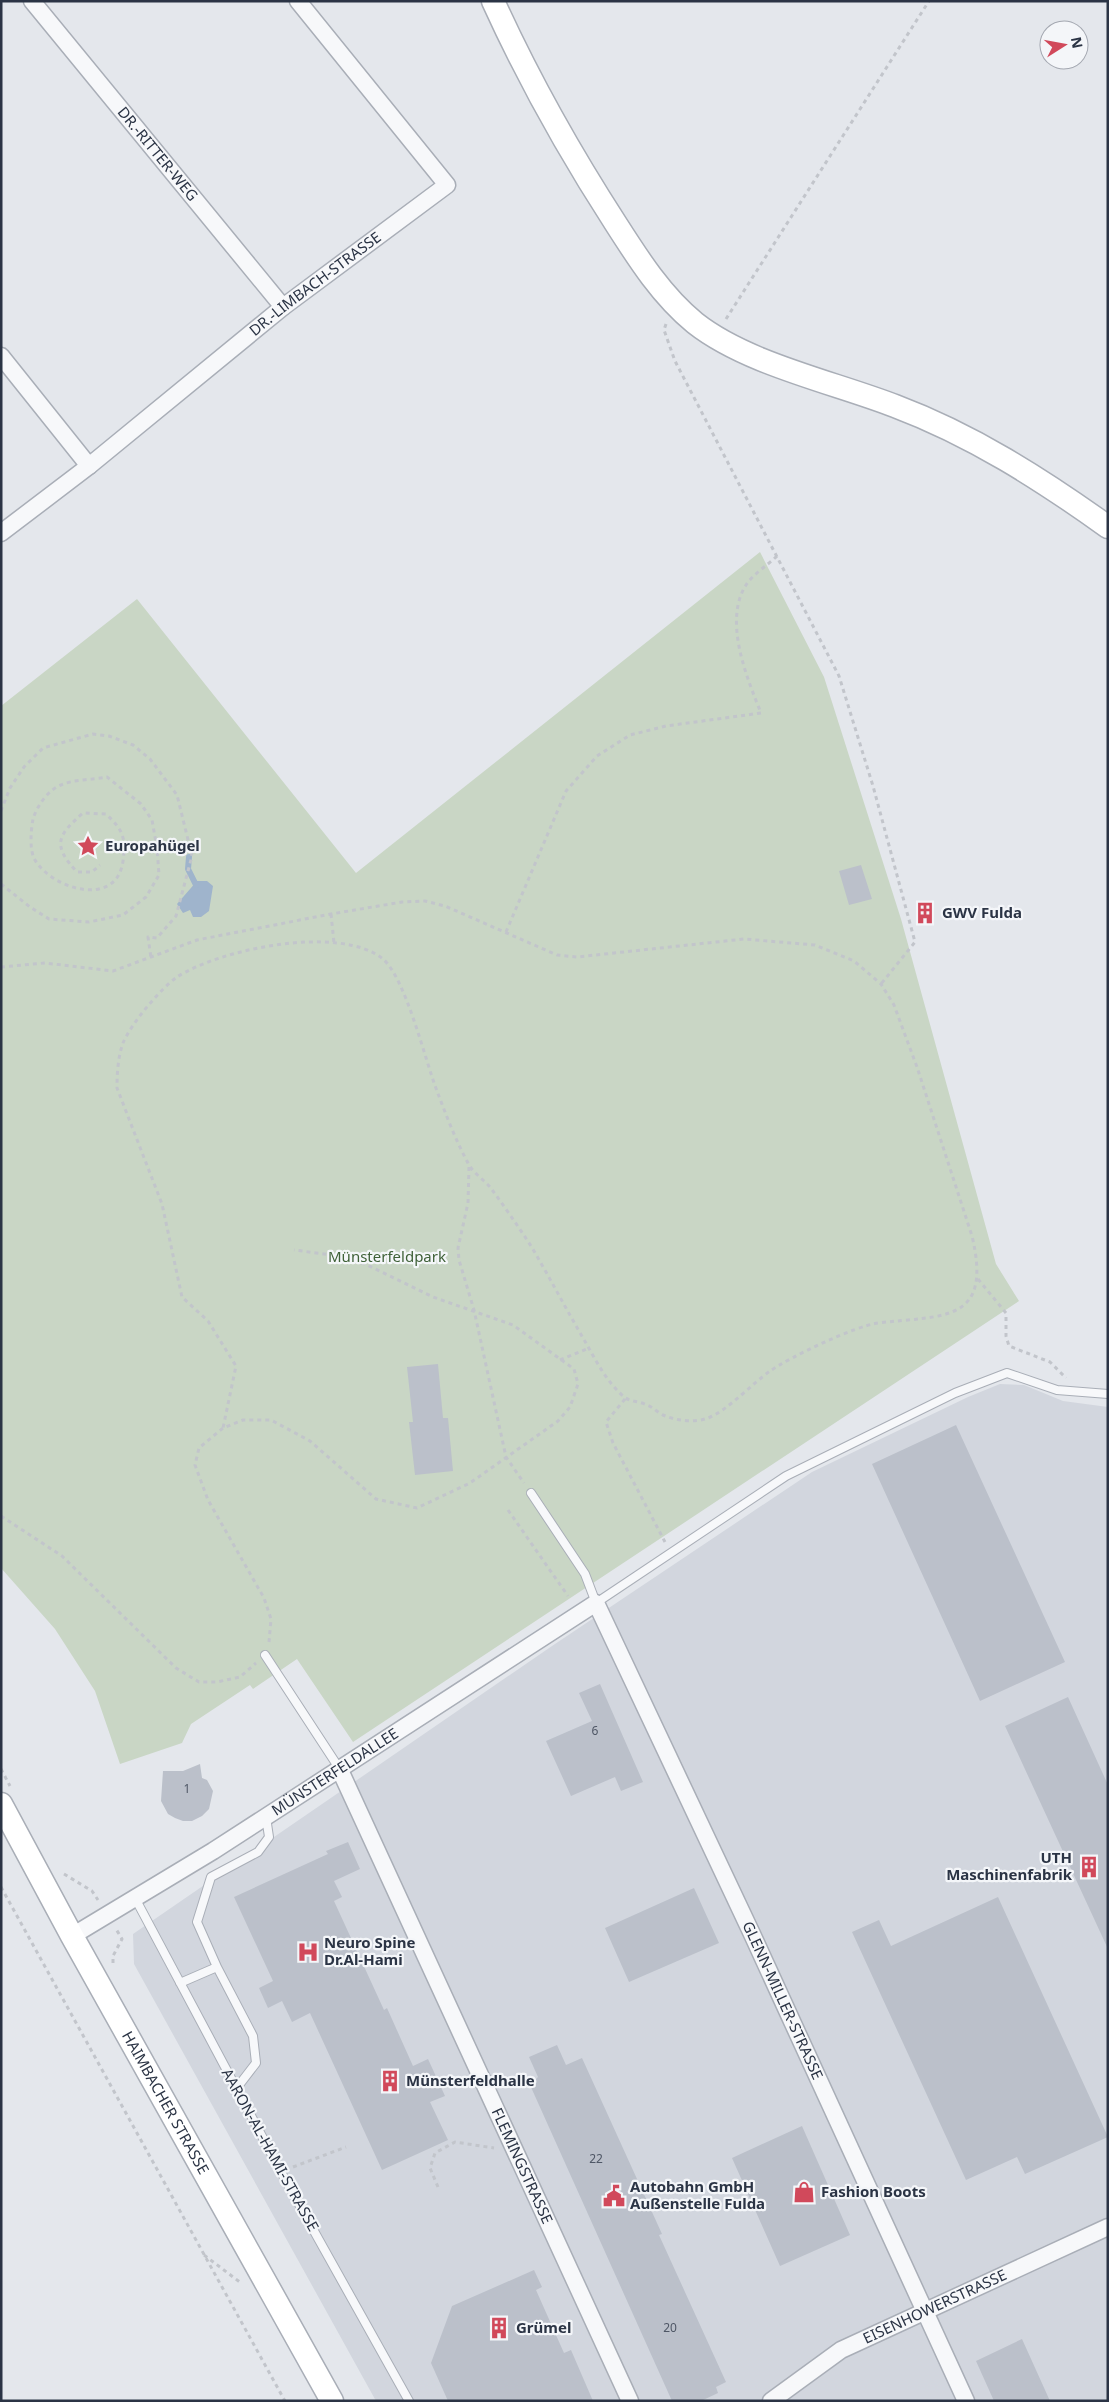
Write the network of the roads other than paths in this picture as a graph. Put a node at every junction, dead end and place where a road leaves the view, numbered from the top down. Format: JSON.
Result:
{"nodes":[{"id":1,"x":32,"y":1,"type":"edge"},
{"id":2,"x":298,"y":1,"type":"edge"},
{"id":3,"x":493,"y":1,"type":"edge"},
{"id":4,"x":283,"y":307,"type":"junction"},
{"id":5,"x":1,"y":356,"type":"edge"},
{"id":6,"x":89,"y":466,"type":"junction"},
{"id":7,"x":1108,"y":528,"type":"edge"},
{"id":8,"x":1,"y":533,"type":"edge"},
{"id":9,"x":1108,"y":1394,"type":"edge"},
{"id":10,"x":531,"y":1493,"type":"road end"},
{"id":11,"x":596,"y":1603,"type":"junction"},
{"id":12,"x":265,"y":1655,"type":"road end"},
{"id":13,"x":339,"y":1768,"type":"junction"},
{"id":14,"x":1,"y":1804,"type":"edge"},
{"id":15,"x":266,"y":1817,"type":"junction"},
{"id":16,"x":135,"y":1898,"type":"junction"},
{"id":17,"x":72,"y":1936,"type":"junction"},
{"id":18,"x":217,"y":1967,"type":"junction"},
{"id":19,"x":180,"y":1983,"type":"junction"},
{"id":20,"x":236,"y":2089,"type":"junction"},
{"id":21,"x":1108,"y":2227,"type":"edge"},
{"id":22,"x":926,"y":2312,"type":"junction"},
{"id":23,"x":332,"y":2401,"type":"edge"},
{"id":24,"x":409,"y":2401,"type":"edge"},
{"id":25,"x":630,"y":2401,"type":"edge"},
{"id":26,"x":772,"y":2401,"type":"edge"},
{"id":27,"x":966,"y":2401,"type":"edge"}],
"edges":[{"from":1,"to":4,"type":"street","name":"DR.-RITTER-WEG"},
{"from":2,"to":4,"type":"street","name":"DR.-LIMBACH-STRASSE"},
{"from":3,"to":7,"type":"street"},
{"from":4,"to":6,"type":"street","name":"DR.-LIMBACH-STRASSE"},
{"from":5,"to":6,"type":"street"},
{"from":6,"to":8,"type":"street","name":"DR.-LIMBACH-STRASSE"},
{"from":9,"to":11,"type":"lane"},
{"from":10,"to":11,"type":"lane"},
{"from":11,"to":13,"type":"street","name":"MÜNSTERFELDALLEE"},
{"from":11,"to":22,"type":"street","name":"GLENN-MILLER-STRASSE"},
{"from":12,"to":13,"type":"lane"},
{"from":13,"to":15,"type":"street","name":"MÜNSTERFELDALLEE"},
{"from":13,"to":25,"type":"street","name":"FLEMINGSTRASSE"},
{"from":14,"to":17,"type":"street","name":"HAIMBACHER STRASSE"},
{"from":15,"to":16,"type":"street","name":"MÜNSTERFELDALLEE"},
{"from":15,"to":18,"type":"lane"},
{"from":16,"to":17,"type":"street","name":"MÜNSTERFELDALLEE"},
{"from":16,"to":19,"type":"lane","name":"AARON-AL-HAMI-STRASSE"},
{"from":17,"to":23,"type":"street","name":"HAIMBACHER STRASSE"},
{"from":18,"to":19,"type":"lane"},
{"from":18,"to":20,"type":"lane"},
{"from":19,"to":20,"type":"lane","name":"AARON-AL-HAMI-STRASSE"},
{"from":20,"to":24,"type":"lane","name":"AARON-AL-HAMI-STRASSE"},
{"from":21,"to":22,"type":"street","name":"EISENHOWERSTRASSE"},
{"from":22,"to":26,"type":"street","name":"EISENHOWERSTRASSE"},
{"from":22,"to":27,"type":"street","name":"GLENN-MILLER-STRASSE"}]}
